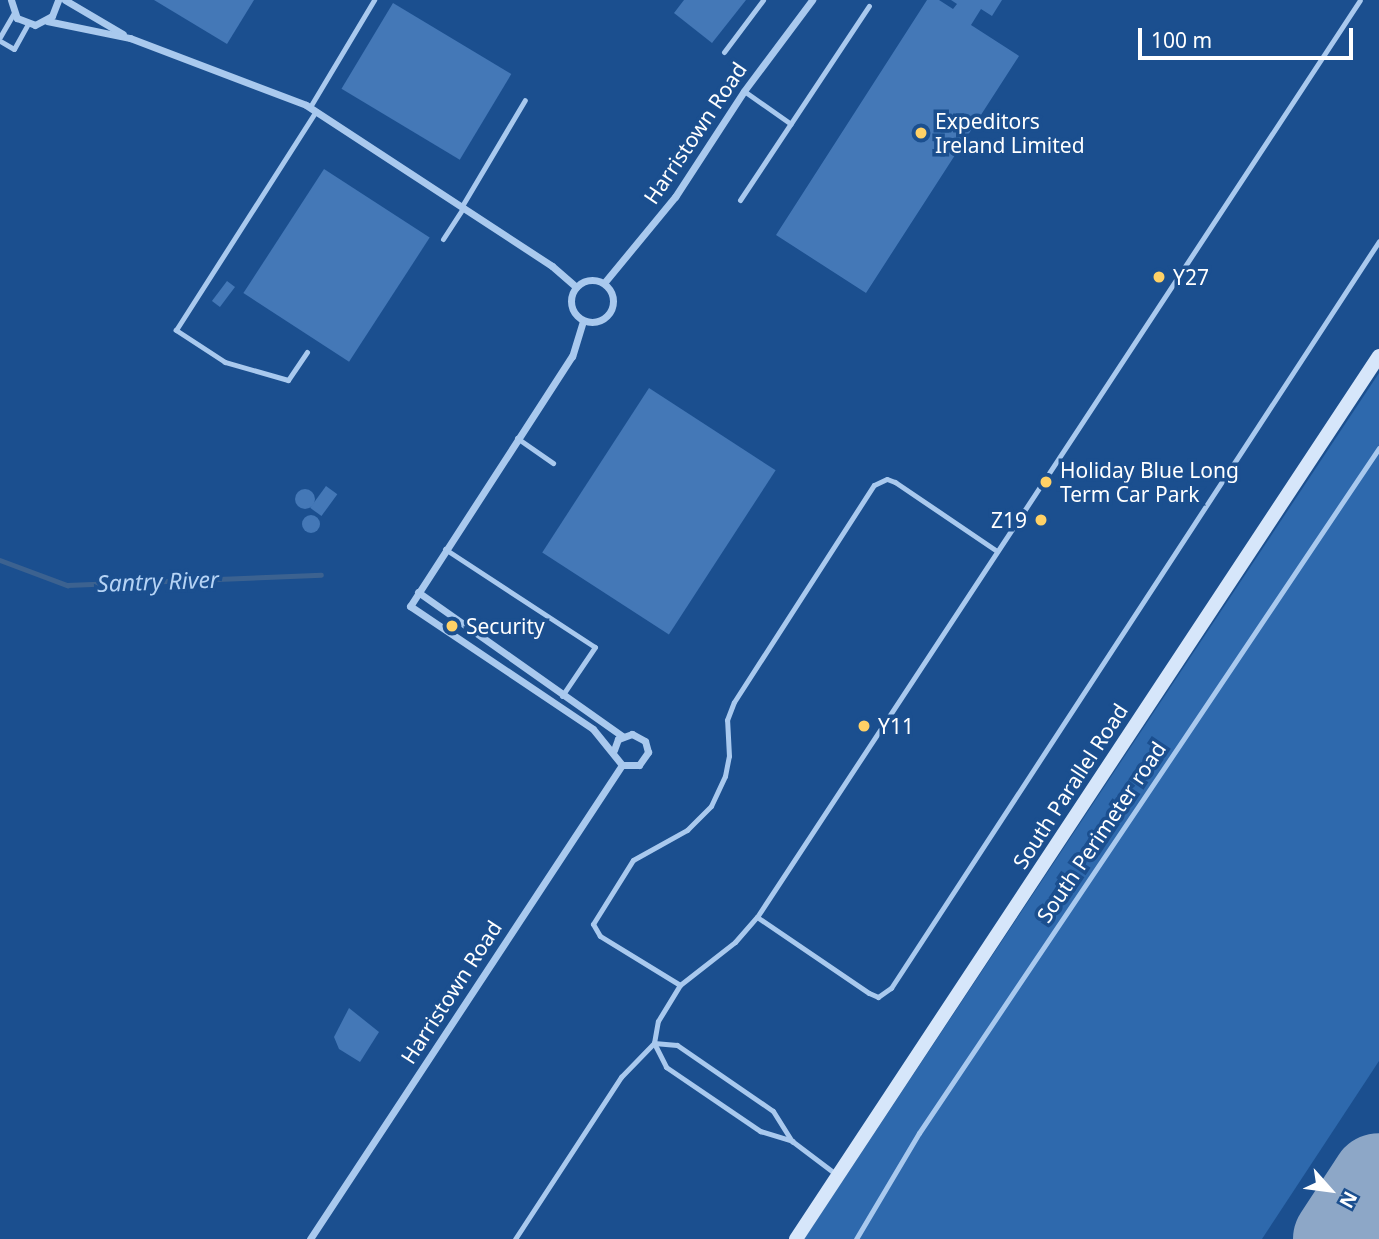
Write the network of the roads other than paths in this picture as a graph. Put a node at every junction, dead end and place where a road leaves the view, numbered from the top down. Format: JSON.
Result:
{"nodes":[{"id":1,"x":3,"y":0,"type":"edge"},
{"id":2,"x":58,"y":0,"type":"edge"},
{"id":3,"x":65,"y":0,"type":"edge"},
{"id":4,"x":374,"y":0,"type":"edge"},
{"id":5,"x":763,"y":0,"type":"edge"},
{"id":6,"x":812,"y":0,"type":"edge"},
{"id":7,"x":1360,"y":0,"type":"edge"},
{"id":8,"x":12,"y":6,"type":"edge"},
{"id":9,"x":869,"y":6,"type":"dead end"},
{"id":10,"x":47,"y":21,"type":"junction"},
{"id":11,"x":28,"y":24,"type":"junction"},
{"id":12,"x":130,"y":38,"type":"junction"},
{"id":13,"x":0,"y":39,"type":"edge"},
{"id":14,"x":724,"y":52,"type":"dead end"},
{"id":15,"x":744,"y":91,"type":"junction"},
{"id":16,"x":525,"y":100,"type":"dead end"},
{"id":17,"x":313,"y":109,"type":"junction"},
{"id":18,"x":791,"y":124,"type":"junction"},
{"id":19,"x":740,"y":200,"type":"dead end"},
{"id":20,"x":463,"y":207,"type":"junction"},
{"id":21,"x":443,"y":239,"type":"dead end"},
{"id":22,"x":1379,"y":241,"type":"edge"},
{"id":23,"x":604,"y":283,"type":"junction"},
{"id":24,"x":576,"y":287,"type":"junction"},
{"id":25,"x":583,"y":321,"type":"junction"},
{"id":26,"x":307,"y":352,"type":"dead end"},
{"id":27,"x":1379,"y":356,"type":"edge"},
{"id":28,"x":517,"y":439,"type":"junction"},
{"id":29,"x":1379,"y":448,"type":"edge"},
{"id":30,"x":553,"y":463,"type":"dead end"},
{"id":31,"x":445,"y":549,"type":"junction"},
{"id":32,"x":997,"y":551,"type":"junction"},
{"id":33,"x":418,"y":592,"type":"junction"},
{"id":34,"x":562,"y":696,"type":"junction"},
{"id":35,"x":622,"y":736,"type":"junction"},
{"id":36,"x":614,"y":750,"type":"junction"},
{"id":37,"x":622,"y":765,"type":"junction"},
{"id":38,"x":757,"y":917,"type":"junction"},
{"id":39,"x":680,"y":985,"type":"junction"},
{"id":40,"x":654,"y":1042,"type":"junction"},
{"id":41,"x":792,"y":1141,"type":"junction"},
{"id":42,"x":838,"y":1176,"type":"junction"},
{"id":43,"x":310,"y":1239,"type":"edge"},
{"id":44,"x":514,"y":1239,"type":"edge"},
{"id":45,"x":796,"y":1239,"type":"edge"},
{"id":46,"x":856,"y":1239,"type":"edge"}],
"edges":[{"from":1,"to":8,"type":"street"},
{"from":2,"to":10,"type":"street"},
{"from":3,"to":12,"type":"street"},
{"from":4,"to":17,"type":"lane"},
{"from":5,"to":14,"type":"lane"},
{"from":6,"to":15,"type":"street","name":"Harristown Road"},
{"from":7,"to":32,"type":"lane"},
{"from":8,"to":11,"type":"street"},
{"from":8,"to":13,"type":"lane"},
{"from":9,"to":18,"type":"lane"},
{"from":10,"to":11,"type":"street"},
{"from":10,"to":12,"type":"street"},
{"from":11,"to":13,"type":"lane"},
{"from":12,"to":17,"type":"street"},
{"from":15,"to":18,"type":"lane"},
{"from":15,"to":23,"type":"street","name":"Harristown Road"},
{"from":16,"to":20,"type":"lane"},
{"from":17,"to":20,"type":"street"},
{"from":17,"to":26,"type":"lane"},
{"from":18,"to":19,"type":"lane"},
{"from":20,"to":21,"type":"lane"},
{"from":20,"to":24,"type":"street"},
{"from":22,"to":38,"type":"lane"},
{"from":23,"to":24,"type":"street"},
{"from":23,"to":25,"type":"street"},
{"from":24,"to":25,"type":"street"},
{"from":25,"to":28,"type":"street"},
{"from":27,"to":42,"type":"main road","name":"South Parallel Road"},
{"from":28,"to":30,"type":"lane"},
{"from":28,"to":31,"type":"street"},
{"from":29,"to":46,"type":"lane","name":"South Perimeter road"},
{"from":31,"to":33,"type":"street"},
{"from":31,"to":34,"type":"lane"},
{"from":32,"to":38,"type":"lane"},
{"from":32,"to":39,"type":"lane"},
{"from":33,"to":34,"type":"street","name":"Harristown Road"},
{"from":33,"to":36,"type":"street"},
{"from":34,"to":35,"type":"street","name":"Harristown Road"},
{"from":35,"to":36,"type":"street"},
{"from":35,"to":37,"type":"street","name":"Harristown Road"},
{"from":36,"to":37,"type":"street"},
{"from":37,"to":43,"type":"street","name":"Harristown Road"},
{"from":38,"to":39,"type":"lane"},
{"from":39,"to":40,"type":"lane"},
{"from":40,"to":41,"type":"lane"},
{"from":40,"to":41,"type":"lane"},
{"from":40,"to":44,"type":"lane"},
{"from":41,"to":42,"type":"lane"},
{"from":42,"to":45,"type":"main road","name":"South Parallel Road"}]}
